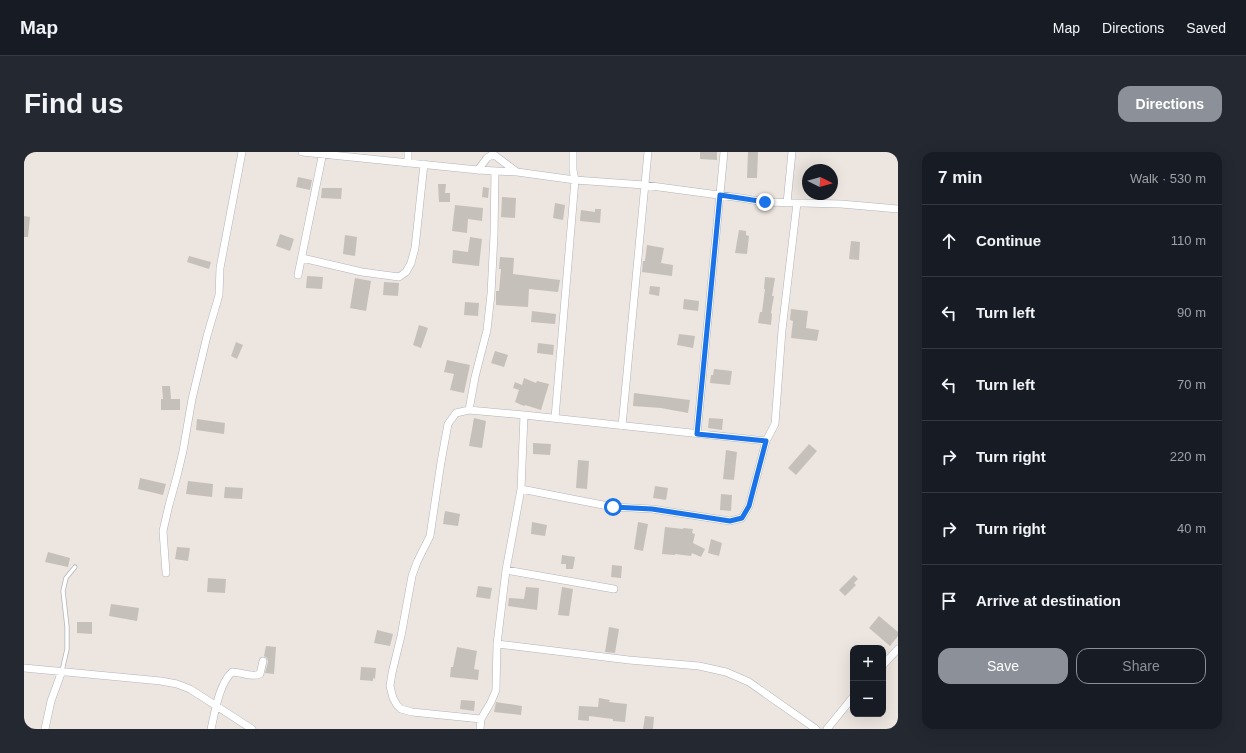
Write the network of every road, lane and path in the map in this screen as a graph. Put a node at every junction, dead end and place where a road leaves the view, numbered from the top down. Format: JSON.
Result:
{"nodes":[{"id":1,"x":242,"y":152,"type":"edge"},
{"id":2,"x":302,"y":152,"type":"edge"},
{"id":3,"x":408,"y":152,"type":"edge"},
{"id":4,"x":573,"y":152,"type":"edge"},
{"id":5,"x":648,"y":152,"type":"edge"},
{"id":6,"x":724,"y":152,"type":"edge"},
{"id":7,"x":792,"y":152,"type":"edge"},
{"id":8,"x":323,"y":153,"type":"edge"},
{"id":9,"x":493,"y":153,"type":"edge"},
{"id":10,"x":408,"y":162,"type":"junction"},
{"id":11,"x":424,"y":164,"type":"junction"},
{"id":12,"x":478,"y":170,"type":"junction"},
{"id":13,"x":495,"y":171,"type":"junction"},
{"id":14,"x":517,"y":172,"type":"junction"},
{"id":15,"x":575,"y":180,"type":"junction"},
{"id":16,"x":644,"y":186,"type":"junction"},
{"id":17,"x":720,"y":195,"type":"junction"},
{"id":18,"x":788,"y":203,"type":"junction"},
{"id":19,"x":797,"y":203,"type":"junction"},
{"id":20,"x":898,"y":209,"type":"edge"},
{"id":21,"x":302,"y":258,"type":"junction"},
{"id":22,"x":298,"y":275,"type":"dead end"},
{"id":23,"x":469,"y":410,"type":"junction"},
{"id":24,"x":524,"y":415,"type":"junction"},
{"id":25,"x":555,"y":418,"type":"junction"},
{"id":26,"x":622,"y":426,"type":"junction"},
{"id":27,"x":697,"y":434,"type":"junction"},
{"id":28,"x":766,"y":441,"type":"junction"},
{"id":29,"x":521,"y":489,"type":"junction"},
{"id":30,"x":74,"y":567,"type":"dead end"},
{"id":31,"x":506,"y":570,"type":"junction"},
{"id":32,"x":166,"y":573,"type":"dead end"},
{"id":33,"x":614,"y":589,"type":"dead end"},
{"id":34,"x":497,"y":644,"type":"junction"},
{"id":35,"x":898,"y":649,"type":"edge"},
{"id":36,"x":262,"y":661,"type":"dead end"},
{"id":37,"x":886,"y":662,"type":"edge"},
{"id":38,"x":24,"y":668,"type":"edge"},
{"id":39,"x":62,"y":671,"type":"junction"},
{"id":40,"x":850,"y":701,"type":"edge"},
{"id":41,"x":216,"y":706,"type":"junction"},
{"id":42,"x":481,"y":719,"type":"junction"},
{"id":43,"x":44,"y":729,"type":"edge"},
{"id":44,"x":211,"y":729,"type":"edge"},
{"id":45,"x":252,"y":729,"type":"edge"},
{"id":46,"x":480,"y":729,"type":"edge"},
{"id":47,"x":816,"y":729,"type":"edge"},
{"id":48,"x":827,"y":729,"type":"edge"}],
"edges":[{"from":1,"to":32,"type":"street"},
{"from":2,"to":8,"type":"street"},
{"from":3,"to":10,"type":"street"},
{"from":4,"to":15,"type":"street"},
{"from":5,"to":16,"type":"street"},
{"from":6,"to":17,"type":"street"},
{"from":7,"to":18,"type":"street"},
{"from":8,"to":10,"type":"street"},
{"from":8,"to":21,"type":"street"},
{"from":9,"to":12,"type":"street"},
{"from":9,"to":14,"type":"street"},
{"from":10,"to":11,"type":"street"},
{"from":11,"to":12,"type":"street"},
{"from":11,"to":21,"type":"street"},
{"from":12,"to":13,"type":"street"},
{"from":13,"to":14,"type":"street"},
{"from":13,"to":23,"type":"street"},
{"from":14,"to":15,"type":"street"},
{"from":15,"to":16,"type":"street"},
{"from":15,"to":25,"type":"street"},
{"from":16,"to":17,"type":"street"},
{"from":16,"to":26,"type":"street"},
{"from":17,"to":18,"type":"street"},
{"from":17,"to":27,"type":"street"},
{"from":18,"to":19,"type":"street"},
{"from":19,"to":20,"type":"street"},
{"from":19,"to":28,"type":"street"},
{"from":21,"to":22,"type":"street"},
{"from":23,"to":24,"type":"street"},
{"from":23,"to":42,"type":"street"},
{"from":24,"to":25,"type":"street"},
{"from":24,"to":29,"type":"street"},
{"from":25,"to":26,"type":"street"},
{"from":26,"to":27,"type":"street"},
{"from":27,"to":28,"type":"street"},
{"from":28,"to":29,"type":"street"},
{"from":29,"to":31,"type":"street"},
{"from":30,"to":39,"type":"lane"},
{"from":31,"to":33,"type":"street"},
{"from":31,"to":34,"type":"street"},
{"from":34,"to":42,"type":"street"},
{"from":34,"to":47,"type":"street"},
{"from":35,"to":37,"type":"street"},
{"from":36,"to":41,"type":"street"},
{"from":38,"to":39,"type":"street"},
{"from":39,"to":41,"type":"street"},
{"from":39,"to":43,"type":"street"},
{"from":40,"to":48,"type":"street"},
{"from":41,"to":44,"type":"street"},
{"from":41,"to":45,"type":"street"},
{"from":42,"to":46,"type":"street"}]}
